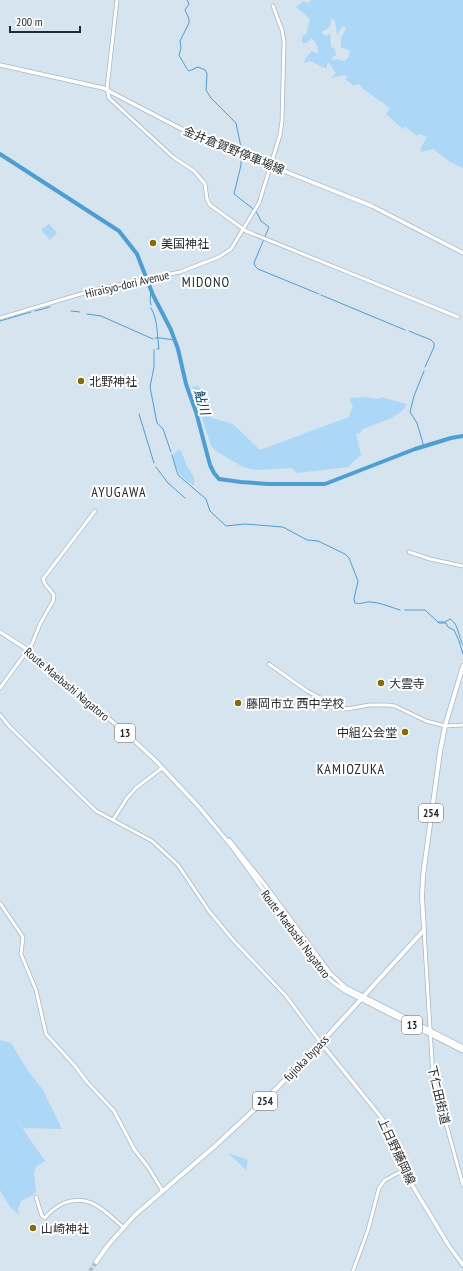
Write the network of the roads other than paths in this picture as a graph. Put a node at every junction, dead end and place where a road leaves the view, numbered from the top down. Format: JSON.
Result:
{"nodes":[{"id":1,"x":117,"y":0,"type":"edge"},
{"id":2,"x":273,"y":6,"type":"dead end"},
{"id":3,"x":0,"y":65,"type":"edge"},
{"id":4,"x":107,"y":90,"type":"junction"},
{"id":5,"x":270,"y":165,"type":"junction"},
{"id":6,"x":243,"y":230,"type":"junction"},
{"id":7,"x":463,"y":253,"type":"edge"},
{"id":8,"x":458,"y":317,"type":"dead end"},
{"id":9,"x":0,"y":318,"type":"edge"},
{"id":10,"x":95,"y":512,"type":"dead end"},
{"id":11,"x":409,"y":552,"type":"dead end"},
{"id":12,"x":463,"y":566,"type":"edge"},
{"id":13,"x":0,"y":632,"type":"edge"},
{"id":14,"x":28,"y":650,"type":"junction"},
{"id":15,"x":269,"y":664,"type":"dead end"},
{"id":16,"x":463,"y":666,"type":"edge"},
{"id":17,"x":0,"y":688,"type":"edge"},
{"id":18,"x":0,"y":715,"type":"edge"},
{"id":19,"x":463,"y":725,"type":"edge"},
{"id":20,"x":445,"y":726,"type":"junction"},
{"id":21,"x":162,"y":768,"type":"junction"},
{"id":22,"x":113,"y":820,"type":"junction"},
{"id":23,"x":0,"y":903,"type":"edge"},
{"id":24,"x":424,"y":930,"type":"junction"},
{"id":25,"x":362,"y":997,"type":"junction"},
{"id":26,"x":429,"y":1032,"type":"junction"},
{"id":27,"x":321,"y":1043,"type":"junction"},
{"id":28,"x":463,"y":1047,"type":"edge"},
{"id":29,"x":463,"y":1051,"type":"edge"},
{"id":30,"x":404,"y":1170,"type":"junction"},
{"id":31,"x":463,"y":1185,"type":"edge"},
{"id":32,"x":162,"y":1190,"type":"junction"},
{"id":33,"x":36,"y":1196,"type":"dead end"},
{"id":34,"x":123,"y":1228,"type":"junction"},
{"id":35,"x":96,"y":1262,"type":"tunnel mouth"},
{"id":36,"x":463,"y":1265,"type":"edge"},
{"id":37,"x":353,"y":1271,"type":"edge"}],
"edges":[{"from":1,"to":4,"type":"street"},
{"from":2,"to":5,"type":"street","name":"Hiraisyo-dori Avenue"},
{"from":3,"to":4,"type":"main road","name":"金井倉賀野停車場線"},
{"from":4,"to":5,"type":"main road","name":"金井倉賀野停車場線"},
{"from":4,"to":6,"type":"street"},
{"from":5,"to":6,"type":"street","name":"Hiraisyo-dori Avenue"},
{"from":5,"to":7,"type":"main road","name":"金井倉賀野停車場線"},
{"from":6,"to":8,"type":"street"},
{"from":6,"to":9,"type":"street","name":"Hiraisyo-dori Avenue"},
{"from":10,"to":14,"type":"street"},
{"from":11,"to":12,"type":"street"},
{"from":13,"to":14,"type":"main road","name":"Route Maebashi Nagatoro","number":"13"},
{"from":14,"to":17,"type":"street"},
{"from":14,"to":21,"type":"main road","name":"Route Maebashi Nagatoro","number":"13"},
{"from":15,"to":20,"type":"street"},
{"from":16,"to":20,"type":"highway","number":"254"},
{"from":18,"to":22,"type":"street"},
{"from":19,"to":20,"type":"street"},
{"from":20,"to":24,"type":"highway","number":"254"},
{"from":21,"to":22,"type":"street"},
{"from":21,"to":25,"type":"main road","name":"Route Maebashi Nagatoro","number":"13"},
{"from":22,"to":27,"type":"street"},
{"from":23,"to":32,"type":"street"},
{"from":24,"to":25,"type":"highway","name":"fujioka bypass","number":"254"},
{"from":24,"to":26,"type":"street","name":"下仁田街道"},
{"from":25,"to":26,"type":"main road","name":"Route Maebashi Nagatoro","number":"13"},
{"from":25,"to":27,"type":"highway","name":"fujioka bypass","number":"254"},
{"from":26,"to":28,"type":"main road","name":"Route Maebashi Nagatoro","number":"13"},
{"from":26,"to":29,"type":"main road","name":"Route Maebashi Nagatoro","number":"13"},
{"from":26,"to":31,"type":"street","name":"下仁田街道"},
{"from":27,"to":30,"type":"main road","name":"上日野藤岡線"},
{"from":27,"to":32,"type":"highway","name":"fujioka bypass","number":"254"},
{"from":30,"to":36,"type":"main road","name":"上日野藤岡線"},
{"from":30,"to":37,"type":"street"},
{"from":32,"to":34,"type":"highway","name":"fujioka bypass","number":"254"},
{"from":33,"to":34,"type":"street"},
{"from":34,"to":35,"type":"highway","name":"fujioka bypass","number":"254"}]}
